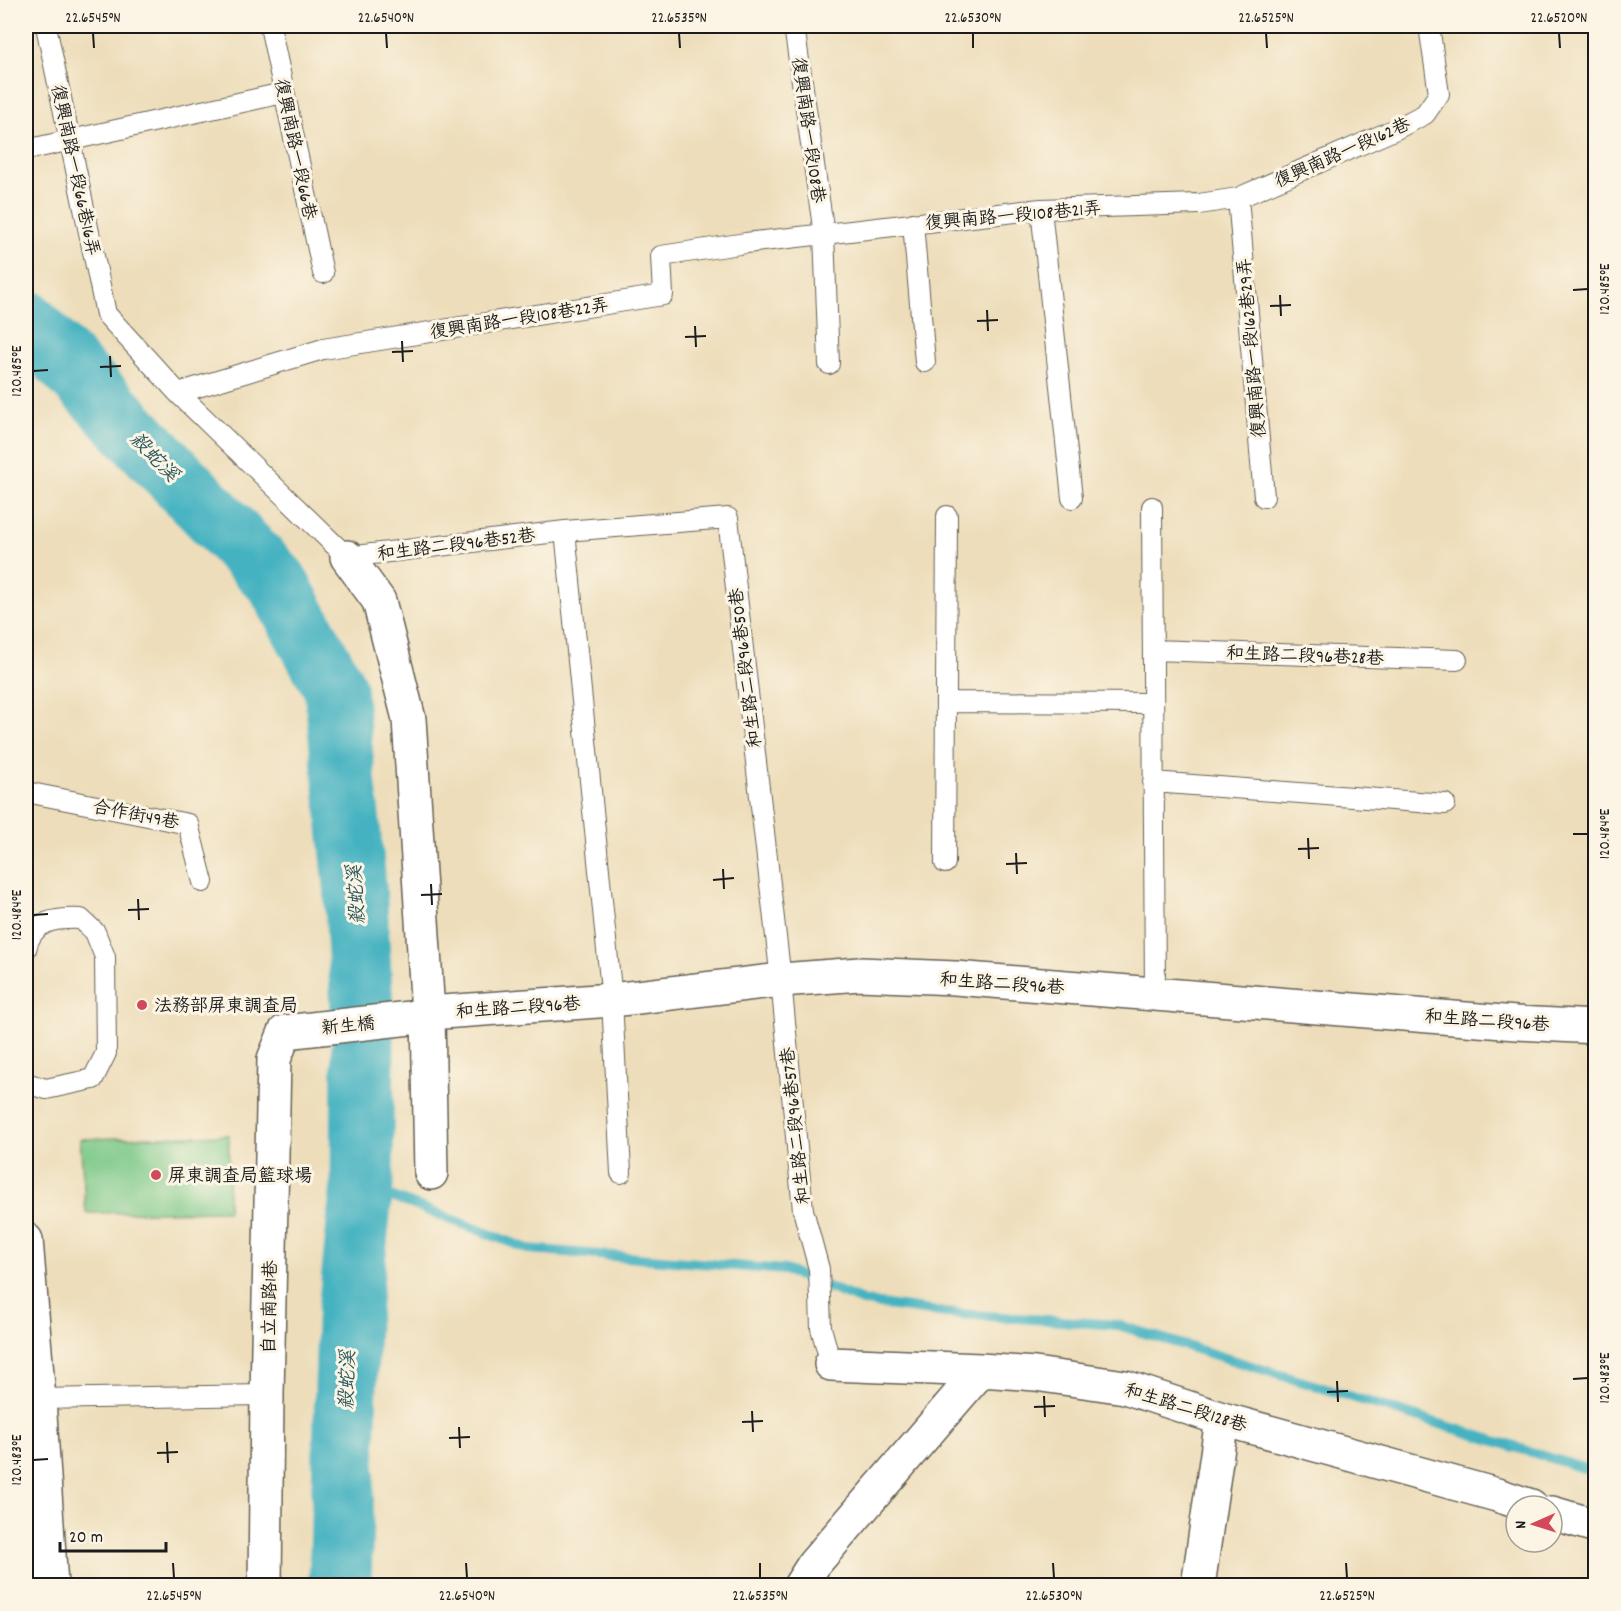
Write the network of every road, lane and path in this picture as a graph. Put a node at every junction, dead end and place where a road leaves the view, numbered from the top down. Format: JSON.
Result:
{"nodes":[{"id":1,"x":46,"y":26,"type":"edge"},
{"id":2,"x":270,"y":26,"type":"edge"},
{"id":3,"x":795,"y":26,"type":"edge"},
{"id":4,"x":1429,"y":26,"type":"edge"},
{"id":5,"x":283,"y":93,"type":"junction"},
{"id":6,"x":70,"y":140,"type":"junction"},
{"id":7,"x":26,"y":150,"type":"edge"},
{"id":8,"x":1238,"y":198,"type":"junction"},
{"id":9,"x":1041,"y":209,"type":"junction"},
{"id":10,"x":914,"y":224,"type":"junction"},
{"id":11,"x":824,"y":234,"type":"junction"},
{"id":12,"x":322,"y":273,"type":"dead end"},
{"id":13,"x":925,"y":362,"type":"dead end"},
{"id":14,"x":829,"y":364,"type":"dead end"},
{"id":15,"x":178,"y":393,"type":"junction"},
{"id":16,"x":1264,"y":497,"type":"dead end"},
{"id":17,"x":1072,"y":498,"type":"dead end"},
{"id":18,"x":1152,"y":507,"type":"dead end"},
{"id":19,"x":947,"y":516,"type":"dead end"},
{"id":20,"x":565,"y":531,"type":"junction"},
{"id":21,"x":347,"y":557,"type":"junction"},
{"id":22,"x":1153,"y":650,"type":"junction"},
{"id":23,"x":1456,"y":660,"type":"dead end"},
{"id":24,"x":946,"y":702,"type":"junction"},
{"id":25,"x":1153,"y":703,"type":"junction"},
{"id":26,"x":1153,"y":782,"type":"junction"},
{"id":27,"x":26,"y":792,"type":"edge"},
{"id":28,"x":1445,"y":804,"type":"dead end"},
{"id":29,"x":945,"y":863,"type":"dead end"},
{"id":30,"x":203,"y":882,"type":"dead end"},
{"id":31,"x":26,"y":949,"type":"edge"},
{"id":32,"x":781,"y":981,"type":"junction"},
{"id":33,"x":1155,"y":994,"type":"junction"},
{"id":34,"x":612,"y":1000,"type":"junction"},
{"id":35,"x":419,"y":1016,"type":"junction"},
{"id":36,"x":1596,"y":1027,"type":"edge"},
{"id":37,"x":285,"y":1032,"type":"joint"},
{"id":38,"x":26,"y":1083,"type":"edge"},
{"id":39,"x":431,"y":1173,"type":"dead end"},
{"id":40,"x":621,"y":1173,"type":"dead end"},
{"id":41,"x":26,"y":1240,"type":"edge"},
{"id":42,"x":831,"y":1364,"type":"joint"},
{"id":43,"x":981,"y":1370,"type":"junction"},
{"id":44,"x":267,"y":1395,"type":"junction"},
{"id":45,"x":39,"y":1399,"type":"junction"},
{"id":46,"x":1222,"y":1419,"type":"junction"},
{"id":47,"x":1504,"y":1497,"type":"edge"},
{"id":48,"x":1564,"y":1517,"type":"edge"},
{"id":49,"x":1596,"y":1526,"type":"edge"},
{"id":50,"x":51,"y":1586,"type":"edge"},
{"id":51,"x":265,"y":1586,"type":"edge"},
{"id":52,"x":800,"y":1586,"type":"edge"},
{"id":53,"x":1198,"y":1586,"type":"edge"}],
"edges":[{"from":1,"to":6,"type":"lane","name":"復興南路一段66巷16弄"},
{"from":2,"to":5,"type":"lane","name":"復興南路一段66巷"},
{"from":3,"to":11,"type":"lane","name":"復興南路一段108巷"},
{"from":4,"to":8,"type":"lane","name":"復興南路一段162巷"},
{"from":5,"to":6,"type":"lane"},
{"from":5,"to":12,"type":"lane","name":"復興南路一段66巷"},
{"from":6,"to":7,"type":"lane"},
{"from":6,"to":15,"type":"lane","name":"復興南路一段66巷16弄"},
{"from":8,"to":9,"type":"lane","name":"復興南路一段108巷21弄"},
{"from":8,"to":16,"type":"lane","name":"復興南路一段162巷29弄"},
{"from":9,"to":10,"type":"lane","name":"復興南路一段108巷21弄"},
{"from":9,"to":17,"type":"lane"},
{"from":10,"to":11,"type":"lane","name":"復興南路一段108巷21弄"},
{"from":10,"to":13,"type":"lane"},
{"from":11,"to":14,"type":"lane","name":"復興南路一段108巷"},
{"from":11,"to":15,"type":"lane","name":"復興南路一段108巷22弄"},
{"from":15,"to":21,"type":"lane"},
{"from":18,"to":22,"type":"lane"},
{"from":19,"to":24,"type":"lane"},
{"from":20,"to":21,"type":"lane","name":"和生路二段96巷52巷"},
{"from":20,"to":32,"type":"lane","name":"和生路二段96巷50巷"},
{"from":20,"to":34,"type":"lane"},
{"from":21,"to":35,"type":"street","name":"和生路二段96巷52巷"},
{"from":22,"to":23,"type":"lane","name":"和生路二段96巷28巷"},
{"from":22,"to":25,"type":"lane"},
{"from":24,"to":25,"type":"lane"},
{"from":24,"to":29,"type":"lane"},
{"from":25,"to":26,"type":"lane"},
{"from":26,"to":28,"type":"lane"},
{"from":26,"to":33,"type":"lane"},
{"from":27,"to":30,"type":"lane","name":"合作街49巷"},
{"from":31,"to":38,"type":"lane"},
{"from":32,"to":33,"type":"street","name":"和生路二段96巷"},
{"from":32,"to":34,"type":"street","name":"和生路二段96巷"},
{"from":32,"to":42,"type":"lane","name":"和生路二段96巷57巷"},
{"from":33,"to":36,"type":"street","name":"和生路二段96巷"},
{"from":34,"to":35,"type":"street","name":"和生路二段96巷"},
{"from":34,"to":40,"type":"lane"},
{"from":35,"to":37,"type":"street","name":"新生橋"},
{"from":35,"to":39,"type":"street","name":"和生路二段96巷52巷"},
{"from":37,"to":44,"type":"street","name":"自立南路1巷"},
{"from":41,"to":45,"type":"street"},
{"from":42,"to":43,"type":"street","name":"和生路二段128巷"},
{"from":43,"to":46,"type":"street","name":"和生路二段128巷"},
{"from":43,"to":52,"type":"street"},
{"from":44,"to":45,"type":"lane"},
{"from":44,"to":51,"type":"street","name":"自立南路1巷"},
{"from":45,"to":50,"type":"street"},
{"from":46,"to":47,"type":"street","name":"和生路二段128巷"},
{"from":46,"to":53,"type":"street"},
{"from":48,"to":49,"type":"street"}]}
